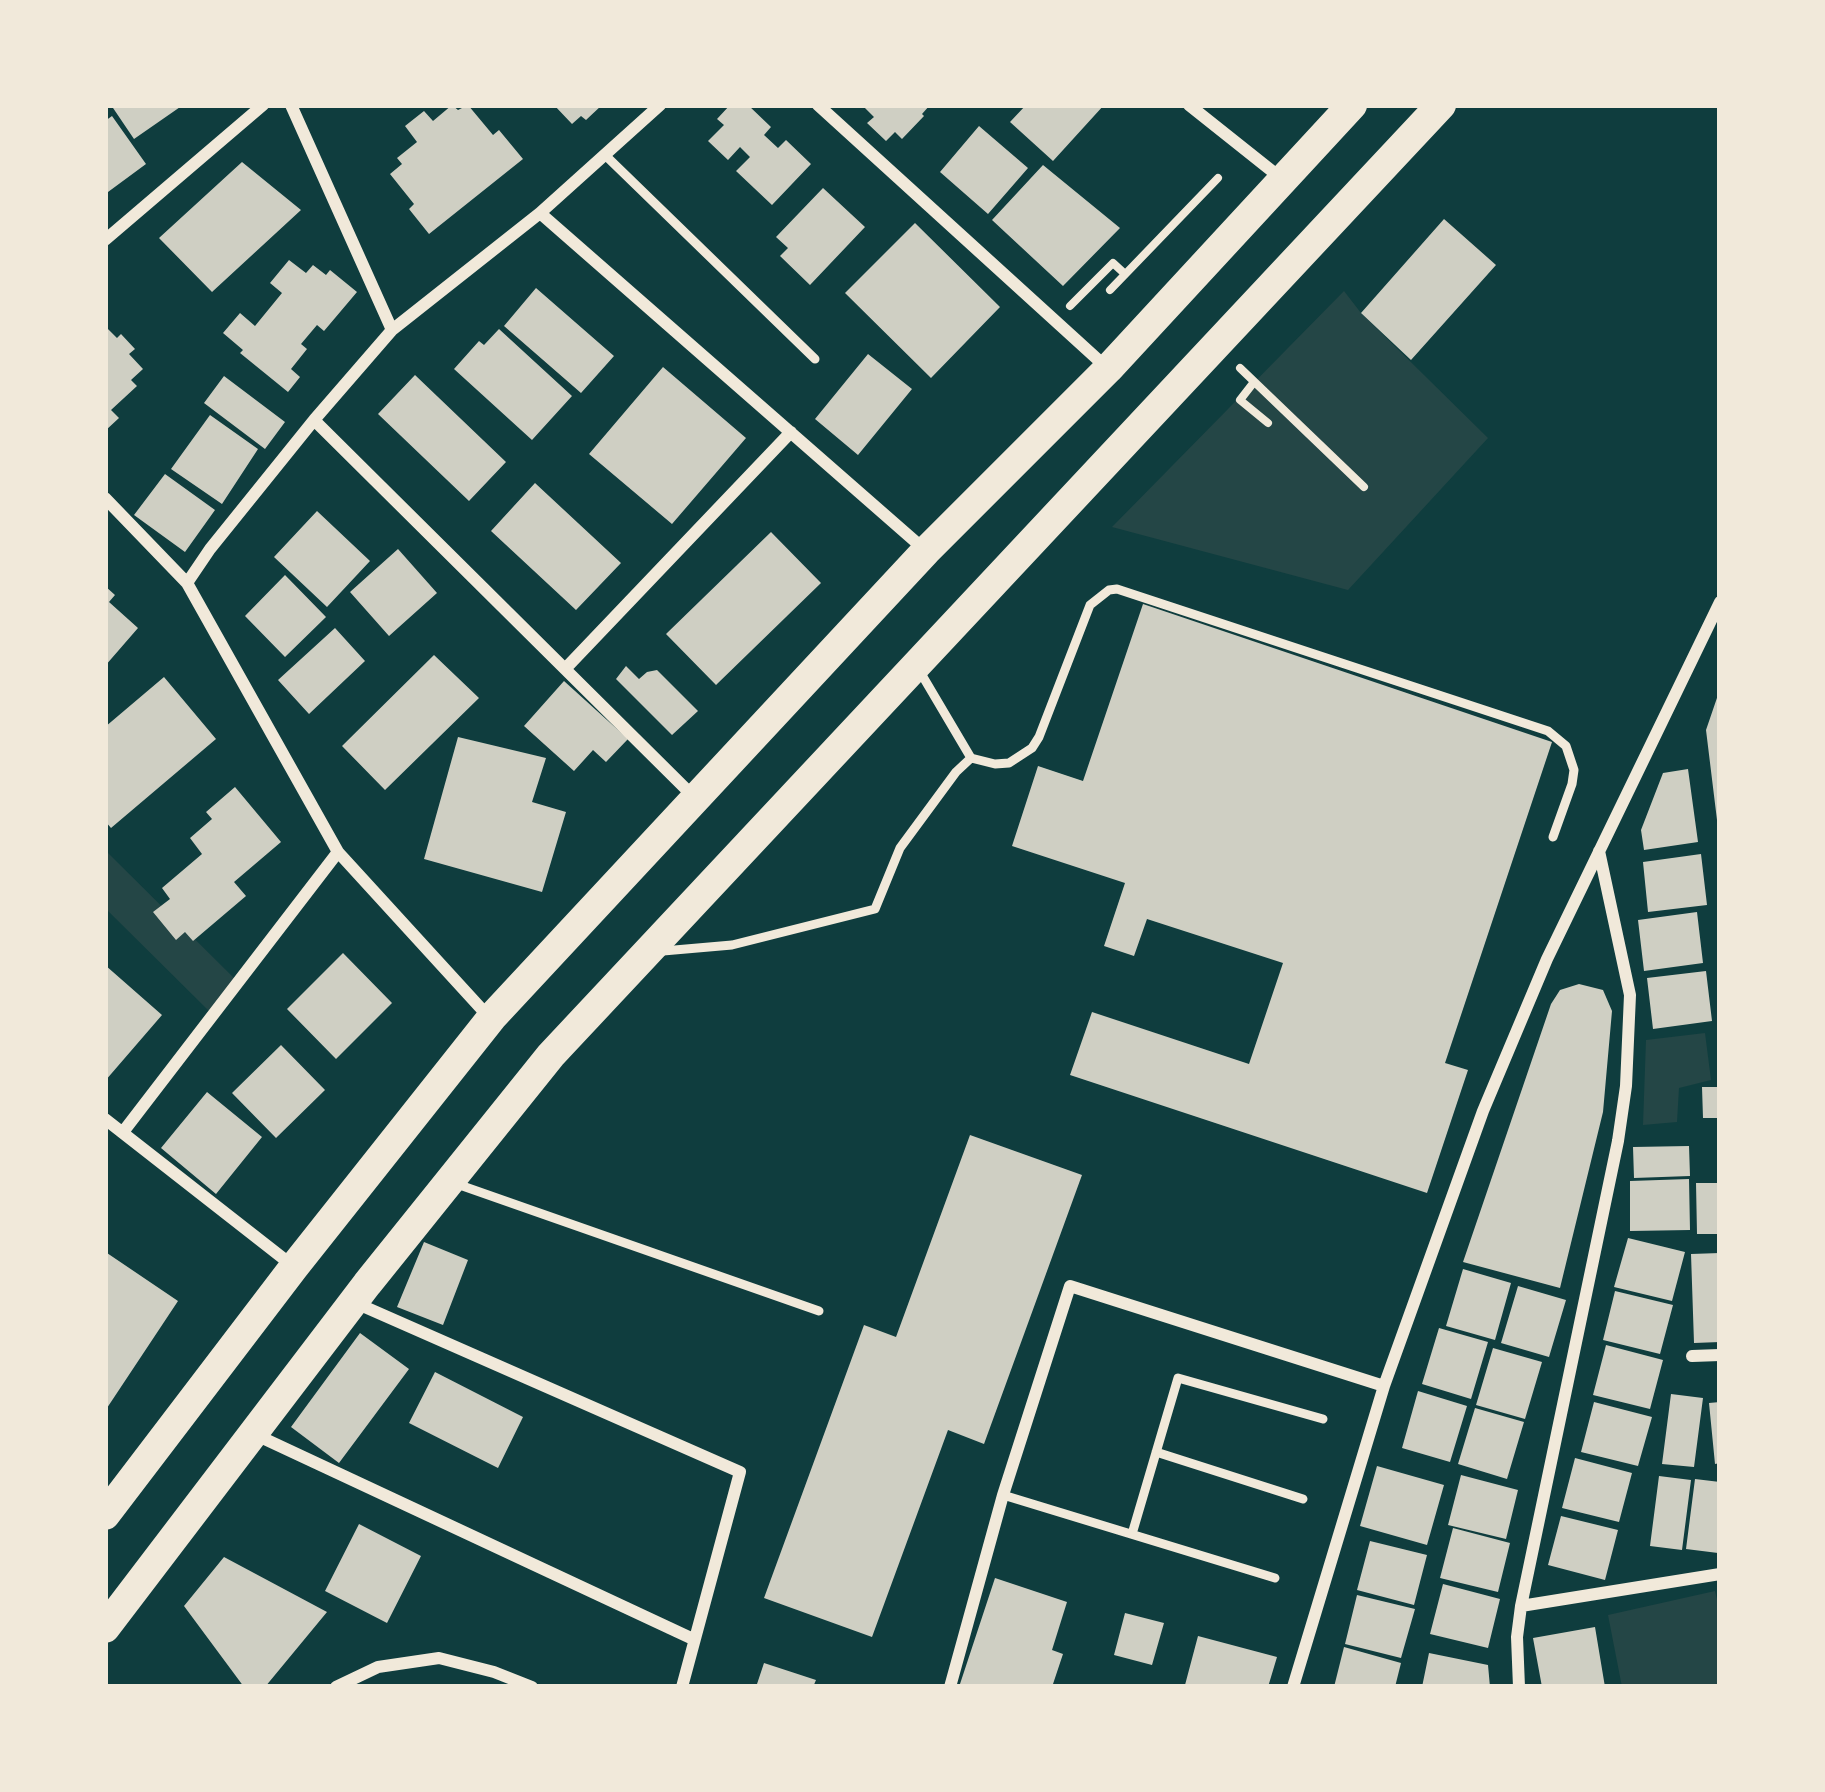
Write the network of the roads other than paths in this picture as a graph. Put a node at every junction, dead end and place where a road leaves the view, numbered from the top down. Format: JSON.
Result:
{"nodes":[{"id":1,"x":263,"y":105,"type":"edge"},
{"id":2,"x":291,"y":105,"type":"edge"},
{"id":3,"x":660,"y":105,"type":"edge"},
{"id":4,"x":818,"y":105,"type":"edge"},
{"id":5,"x":1189,"y":105,"type":"edge"},
{"id":6,"x":1352,"y":105,"type":"edge"},
{"id":7,"x":1441,"y":105,"type":"edge"},
{"id":8,"x":604,"y":155,"type":"junction"},
{"id":9,"x":1283,"y":179,"type":"junction"},
{"id":10,"x":540,"y":213,"type":"junction"},
{"id":11,"x":105,"y":240,"type":"edge"},
{"id":12,"x":392,"y":330,"type":"junction"},
{"id":13,"x":815,"y":359,"type":"dead end"},
{"id":14,"x":1108,"y":368,"type":"junction"},
{"id":15,"x":314,"y":420,"type":"junction"},
{"id":16,"x":790,"y":432,"type":"junction"},
{"id":17,"x":105,"y":498,"type":"edge"},
{"id":18,"x":926,"y":551,"type":"junction"},
{"id":19,"x":187,"y":583,"type":"junction"},
{"id":20,"x":1720,"y":602,"type":"edge"},
{"id":21,"x":916,"y":665,"type":"junction"},
{"id":22,"x":565,"y":669,"type":"junction"},
{"id":23,"x":971,"y":758,"type":"junction"},
{"id":24,"x":695,"y":798,"type":"junction"},
{"id":25,"x":1553,"y":837,"type":"dead end"},
{"id":26,"x":1599,"y":848,"type":"junction"},
{"id":27,"x":338,"y":852,"type":"junction"},
{"id":28,"x":645,"y":953,"type":"junction"},
{"id":29,"x":493,"y":1016,"type":"junction"},
{"id":30,"x":105,"y":1119,"type":"edge"},
{"id":31,"x":123,"y":1132,"type":"junction"},
{"id":32,"x":449,"y":1181,"type":"junction"},
{"id":33,"x":294,"y":1267,"type":"junction"},
{"id":34,"x":353,"y":1302,"type":"junction"},
{"id":35,"x":819,"y":1311,"type":"dead end"},
{"id":36,"x":1720,"y":1355,"type":"edge"},
{"id":37,"x":1692,"y":1356,"type":"dead end"},
{"id":38,"x":1384,"y":1386,"type":"junction"},
{"id":39,"x":1322,"y":1419,"type":"dead end"},
{"id":40,"x":253,"y":1434,"type":"junction"},
{"id":41,"x":1156,"y":1452,"type":"junction"},
{"id":42,"x":1004,"y":1495,"type":"junction"},
{"id":43,"x":1303,"y":1498,"type":"dead end"},
{"id":44,"x":105,"y":1515,"type":"edge"},
{"id":45,"x":1132,"y":1534,"type":"junction"},
{"id":46,"x":1720,"y":1574,"type":"edge"},
{"id":47,"x":1276,"y":1578,"type":"dead end"},
{"id":48,"x":1521,"y":1606,"type":"junction"},
{"id":49,"x":105,"y":1628,"type":"edge"},
{"id":50,"x":693,"y":1639,"type":"junction"},
{"id":51,"x":335,"y":1687,"type":"edge"},
{"id":52,"x":532,"y":1687,"type":"edge"},
{"id":53,"x":682,"y":1687,"type":"edge"},
{"id":54,"x":950,"y":1687,"type":"edge"},
{"id":55,"x":1293,"y":1687,"type":"edge"},
{"id":56,"x":1519,"y":1687,"type":"edge"}],
"edges":[{"from":1,"to":11,"type":"street"},
{"from":2,"to":12,"type":"street"},
{"from":3,"to":8,"type":"street"},
{"from":4,"to":14,"type":"street"},
{"from":5,"to":9,"type":"street"},
{"from":6,"to":9,"type":"main road"},
{"from":7,"to":21,"type":"main road"},
{"from":8,"to":10,"type":"street"},
{"from":8,"to":13,"type":"lane"},
{"from":9,"to":14,"type":"main road"},
{"from":10,"to":12,"type":"street"},
{"from":10,"to":16,"type":"street"},
{"from":12,"to":15,"type":"street"},
{"from":14,"to":18,"type":"main road"},
{"from":15,"to":19,"type":"street"},
{"from":15,"to":22,"type":"street"},
{"from":16,"to":18,"type":"street"},
{"from":16,"to":22,"type":"street"},
{"from":17,"to":19,"type":"street"},
{"from":18,"to":24,"type":"main road"},
{"from":19,"to":27,"type":"street"},
{"from":20,"to":26,"type":"street"},
{"from":21,"to":23,"type":"lane"},
{"from":21,"to":28,"type":"main road"},
{"from":22,"to":24,"type":"street"},
{"from":23,"to":25,"type":"lane"},
{"from":23,"to":28,"type":"lane"},
{"from":24,"to":29,"type":"main road"},
{"from":26,"to":38,"type":"street"},
{"from":26,"to":48,"type":"street"},
{"from":27,"to":29,"type":"street"},
{"from":27,"to":31,"type":"street"},
{"from":28,"to":32,"type":"main road"},
{"from":29,"to":33,"type":"main road"},
{"from":30,"to":31,"type":"street"},
{"from":31,"to":33,"type":"street"},
{"from":32,"to":34,"type":"main road"},
{"from":32,"to":35,"type":"lane"},
{"from":33,"to":44,"type":"main road"},
{"from":34,"to":40,"type":"main road"},
{"from":34,"to":50,"type":"street"},
{"from":36,"to":37,"type":"street"},
{"from":38,"to":42,"type":"street"},
{"from":38,"to":55,"type":"street"},
{"from":39,"to":41,"type":"lane"},
{"from":40,"to":49,"type":"main road"},
{"from":40,"to":50,"type":"street"},
{"from":41,"to":43,"type":"lane"},
{"from":41,"to":45,"type":"lane"},
{"from":42,"to":45,"type":"lane"},
{"from":42,"to":54,"type":"street"},
{"from":45,"to":47,"type":"lane"},
{"from":46,"to":48,"type":"street"},
{"from":48,"to":56,"type":"street"},
{"from":50,"to":53,"type":"street"},
{"from":51,"to":52,"type":"street"}]}
